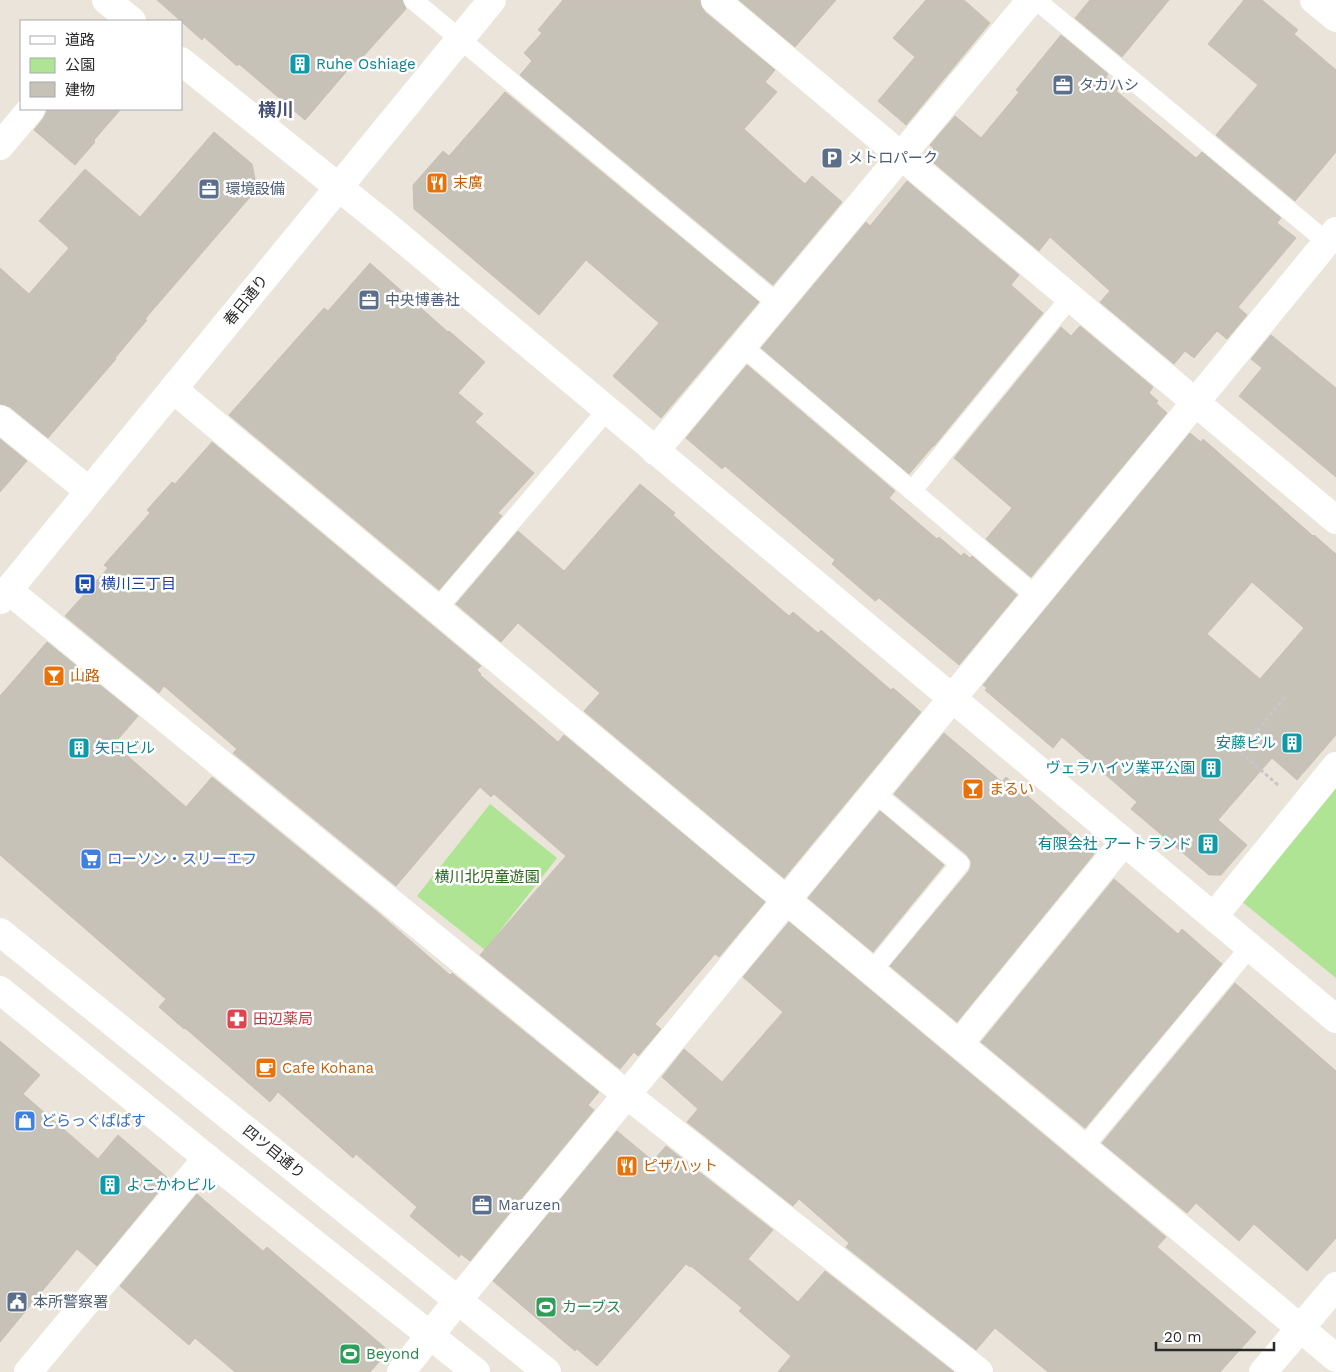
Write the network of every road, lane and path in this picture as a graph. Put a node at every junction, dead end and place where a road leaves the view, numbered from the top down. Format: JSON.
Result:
{"nodes":[{"id":1,"x":413,"y":0,"type":"edge"},
{"id":2,"x":492,"y":0,"type":"edge"},
{"id":3,"x":715,"y":0,"type":"edge"},
{"id":4,"x":1031,"y":0,"type":"edge"},
{"id":5,"x":1036,"y":0,"type":"edge"},
{"id":6,"x":1314,"y":0,"type":"edge"},
{"id":7,"x":1336,"y":18,"type":"edge"},
{"id":8,"x":461,"y":38,"type":"junction"},
{"id":9,"x":182,"y":62,"type":"edge"},
{"id":10,"x":30,"y":110,"type":"edge"},
{"id":11,"x":0,"y":146,"type":"edge"},
{"id":12,"x":902,"y":156,"type":"junction"},
{"id":13,"x":338,"y":187,"type":"junction"},
{"id":14,"x":1331,"y":236,"type":"edge"},
{"id":15,"x":1070,"y":298,"type":"junction"},
{"id":16,"x":778,"y":304,"type":"junction"},
{"id":17,"x":742,"y":346,"type":"junction"},
{"id":18,"x":173,"y":389,"type":"junction"},
{"id":19,"x":1195,"y":402,"type":"junction"},
{"id":20,"x":607,"y":410,"type":"junction"},
{"id":21,"x":0,"y":419,"type":"edge"},
{"id":22,"x":655,"y":451,"type":"junction"},
{"id":23,"x":89,"y":491,"type":"junction"},
{"id":24,"x":912,"y":491,"type":"junction"},
{"id":25,"x":1336,"y":520,"type":"edge"},
{"id":26,"x":4,"y":595,"type":"edge"},
{"id":27,"x":1036,"y":596,"type":"junction"},
{"id":28,"x":436,"y":609,"type":"junction"},
{"id":29,"x":1285,"y":697,"type":"dead end"},
{"id":30,"x":952,"y":699,"type":"junction"},
{"id":31,"x":1336,"y":766,"type":"edge"},
{"id":32,"x":875,"y":793,"type":"junction"},
{"id":33,"x":1303,"y":806,"type":"junction"},
{"id":34,"x":1124,"y":842,"type":"junction"},
{"id":35,"x":786,"y":900,"type":"junction"},
{"id":36,"x":1214,"y":916,"type":"junction"},
{"id":37,"x":0,"y":932,"type":"edge"},
{"id":38,"x":1250,"y":947,"type":"junction"},
{"id":39,"x":872,"y":971,"type":"junction"},
{"id":40,"x":0,"y":990,"type":"edge"},
{"id":41,"x":1336,"y":1019,"type":"edge"},
{"id":42,"x":959,"y":1044,"type":"junction"},
{"id":43,"x":627,"y":1095,"type":"junction"},
{"id":44,"x":1083,"y":1148,"type":"junction"},
{"id":45,"x":207,"y":1158,"type":"junction"},
{"id":46,"x":1336,"y":1286,"type":"edge"},
{"id":47,"x":458,"y":1300,"type":"junction"},
{"id":48,"x":1300,"y":1328,"type":"junction"},
{"id":49,"x":430,"y":1336,"type":"junction"},
{"id":50,"x":1336,"y":1358,"type":"edge"},
{"id":51,"x":28,"y":1372,"type":"edge"},
{"id":52,"x":401,"y":1372,"type":"edge"},
{"id":53,"x":476,"y":1372,"type":"edge"},
{"id":54,"x":547,"y":1372,"type":"edge"},
{"id":55,"x":979,"y":1372,"type":"edge"},
{"id":56,"x":1263,"y":1372,"type":"edge"}],
"edges":[{"from":1,"to":8,"type":"lane"},
{"from":2,"to":8,"type":"street","name":"春日通り"},
{"from":3,"to":12,"type":"street"},
{"from":4,"to":12,"type":"street"},
{"from":5,"to":14,"type":"lane"},
{"from":6,"to":7,"type":"street"},
{"from":8,"to":13,"type":"street","name":"春日通り"},
{"from":8,"to":16,"type":"lane"},
{"from":9,"to":13,"type":"street"},
{"from":10,"to":11,"type":"street"},
{"from":12,"to":15,"type":"street"},
{"from":12,"to":16,"type":"street"},
{"from":13,"to":18,"type":"street","name":"春日通り"},
{"from":13,"to":20,"type":"street"},
{"from":14,"to":19,"type":"street"},
{"from":15,"to":19,"type":"street"},
{"from":15,"to":24,"type":"lane"},
{"from":16,"to":17,"type":"street"},
{"from":17,"to":22,"type":"street"},
{"from":17,"to":24,"type":"lane"},
{"from":18,"to":23,"type":"street","name":"春日通り"},
{"from":18,"to":28,"type":"street"},
{"from":19,"to":25,"type":"street"},
{"from":19,"to":27,"type":"street"},
{"from":20,"to":22,"type":"street"},
{"from":20,"to":28,"type":"lane"},
{"from":21,"to":23,"type":"street"},
{"from":22,"to":30,"type":"street"},
{"from":23,"to":26,"type":"street","name":"春日通り"},
{"from":24,"to":27,"type":"lane"},
{"from":26,"to":43,"type":"street"},
{"from":27,"to":30,"type":"street"},
{"from":28,"to":35,"type":"street"},
{"from":29,"to":33,"type":"path"},
{"from":30,"to":32,"type":"street"},
{"from":30,"to":34,"type":"street"},
{"from":31,"to":33,"type":"street"},
{"from":32,"to":35,"type":"street"},
{"from":32,"to":39,"type":"lane"},
{"from":33,"to":36,"type":"street"},
{"from":34,"to":36,"type":"street"},
{"from":34,"to":42,"type":"street"},
{"from":35,"to":39,"type":"street"},
{"from":35,"to":43,"type":"street"},
{"from":36,"to":38,"type":"street"},
{"from":37,"to":47,"type":"street","name":"四ツ目通り"},
{"from":38,"to":41,"type":"street"},
{"from":38,"to":44,"type":"lane"},
{"from":39,"to":42,"type":"street"},
{"from":40,"to":45,"type":"street"},
{"from":42,"to":44,"type":"street"},
{"from":43,"to":47,"type":"street"},
{"from":43,"to":55,"type":"street"},
{"from":44,"to":48,"type":"street"},
{"from":45,"to":49,"type":"street"},
{"from":45,"to":51,"type":"street"},
{"from":46,"to":48,"type":"street"},
{"from":47,"to":49,"type":"street"},
{"from":47,"to":54,"type":"street","name":"四ツ目通り"},
{"from":48,"to":50,"type":"street"},
{"from":48,"to":56,"type":"street"},
{"from":49,"to":52,"type":"street"},
{"from":49,"to":53,"type":"street"}]}
